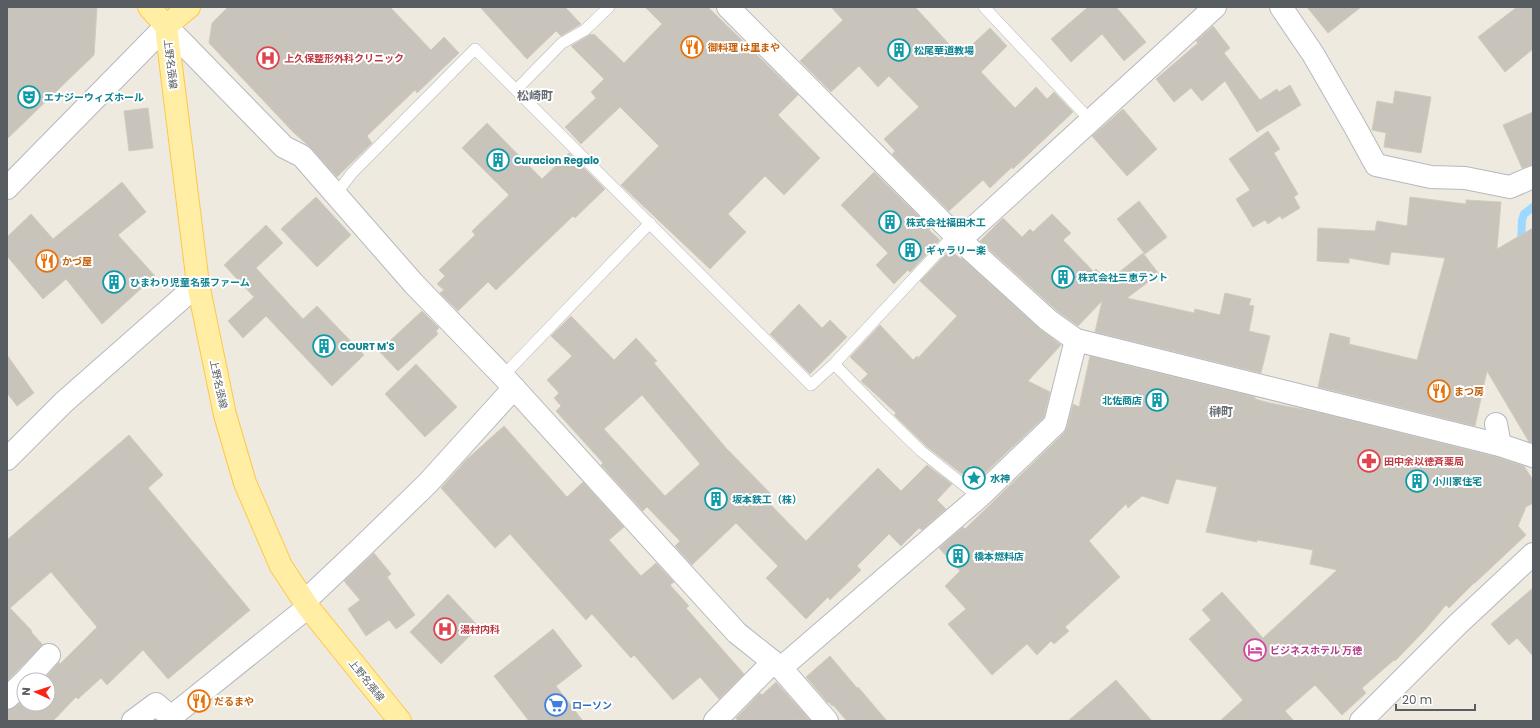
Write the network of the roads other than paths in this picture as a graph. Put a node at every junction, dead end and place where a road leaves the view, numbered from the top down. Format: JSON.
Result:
{"nodes":[{"id":1,"x":148,"y":7,"type":"edge"},
{"id":2,"x":189,"y":7,"type":"edge"},
{"id":3,"x":609,"y":7,"type":"edge"},
{"id":4,"x":728,"y":7,"type":"edge"},
{"id":5,"x":984,"y":7,"type":"edge"},
{"id":6,"x":1215,"y":7,"type":"edge"},
{"id":7,"x":1281,"y":7,"type":"edge"},
{"id":8,"x":166,"y":26,"type":"junction"},
{"id":9,"x":516,"y":90,"type":"junction"},
{"id":10,"x":1090,"y":120,"type":"junction"},
{"id":11,"x":1533,"y":177,"type":"edge"},
{"id":12,"x":7,"y":188,"type":"edge"},
{"id":13,"x":336,"y":194,"type":"junction"},
{"id":14,"x":650,"y":223,"type":"junction"},
{"id":15,"x":958,"y":237,"type":"junction"},
{"id":16,"x":198,"y":284,"type":"junction"},
{"id":17,"x":1076,"y":340,"type":"junction"},
{"id":18,"x":834,"y":364,"type":"junction"},
{"id":19,"x":509,"y":382,"type":"junction"},
{"id":20,"x":1533,"y":456,"type":"edge"},
{"id":21,"x":7,"y":459,"type":"edge"},
{"id":22,"x":979,"y":497,"type":"junction"},
{"id":23,"x":1533,"y":554,"type":"edge"},
{"id":24,"x":307,"y":604,"type":"junction"},
{"id":25,"x":49,"y":655,"type":"dead end"},
{"id":26,"x":777,"y":665,"type":"junction"},
{"id":27,"x":15,"y":688,"type":"edge"},
{"id":28,"x":133,"y":721,"type":"edge"},
{"id":29,"x":400,"y":721,"type":"edge"},
{"id":30,"x":715,"y":721,"type":"edge"},
{"id":31,"x":827,"y":721,"type":"edge"},
{"id":32,"x":1361,"y":721,"type":"edge"}],
"edges":[{"from":1,"to":8,"type":"main road","name":"上野名張線"},
{"from":2,"to":8,"type":"main road"},
{"from":3,"to":9,"type":"lane"},
{"from":4,"to":15,"type":"street"},
{"from":5,"to":10,"type":"lane"},
{"from":6,"to":10,"type":"street"},
{"from":7,"to":11,"type":"street"},
{"from":8,"to":12,"type":"street"},
{"from":8,"to":13,"type":"street"},
{"from":8,"to":16,"type":"main road","name":"上野名張線"},
{"from":9,"to":13,"type":"lane"},
{"from":9,"to":14,"type":"lane"},
{"from":10,"to":15,"type":"street"},
{"from":13,"to":19,"type":"street"},
{"from":14,"to":18,"type":"lane"},
{"from":14,"to":19,"type":"lane"},
{"from":15,"to":17,"type":"street"},
{"from":15,"to":18,"type":"lane"},
{"from":16,"to":21,"type":"street"},
{"from":16,"to":24,"type":"main road","name":"上野名張線"},
{"from":17,"to":20,"type":"street"},
{"from":17,"to":22,"type":"street"},
{"from":18,"to":22,"type":"lane"},
{"from":19,"to":24,"type":"street"},
{"from":19,"to":26,"type":"street"},
{"from":22,"to":26,"type":"street"},
{"from":23,"to":32,"type":"street"},
{"from":24,"to":28,"type":"street"},
{"from":24,"to":29,"type":"main road","name":"上野名張線"},
{"from":25,"to":27,"type":"street"},
{"from":26,"to":30,"type":"street"},
{"from":26,"to":31,"type":"street"}]}
